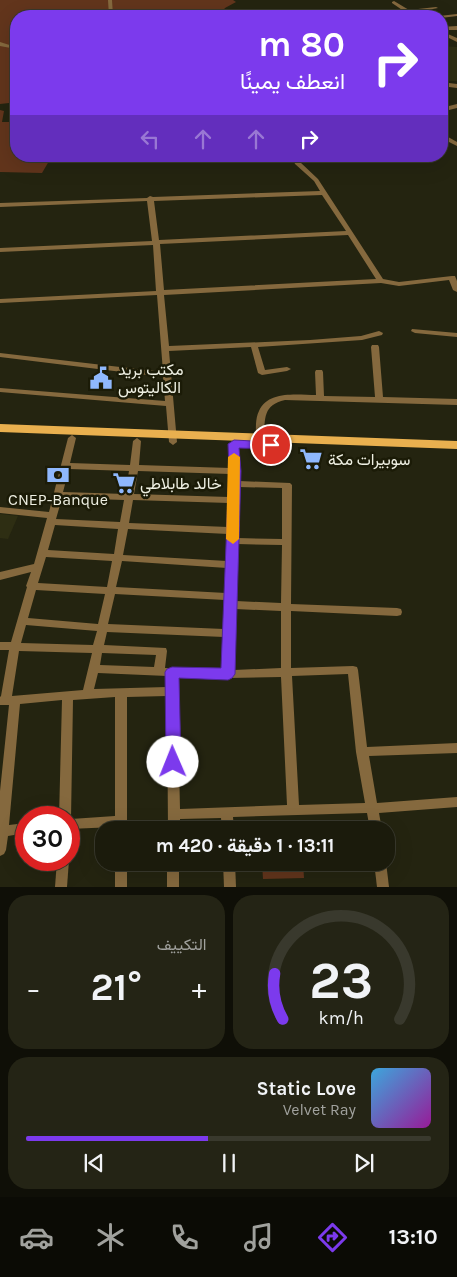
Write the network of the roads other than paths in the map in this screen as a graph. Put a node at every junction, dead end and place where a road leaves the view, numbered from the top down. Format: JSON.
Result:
{"nodes":[{"id":1,"x":394,"y":2,"type":"dead end"},
{"id":2,"x":436,"y":8,"type":"dead end"},
{"id":3,"x":405,"y":10,"type":"edge"},
{"id":4,"x":422,"y":10,"type":"edge"},
{"id":5,"x":296,"y":162,"type":"edge"},
{"id":6,"x":323,"y":193,"type":"junction"},
{"id":7,"x":150,"y":198,"type":"junction"},
{"id":8,"x":0,"y":205,"type":"edge"},
{"id":9,"x":350,"y":233,"type":"junction"},
{"id":10,"x":156,"y":242,"type":"junction"},
{"id":11,"x":0,"y":250,"type":"edge"},
{"id":12,"x":381,"y":281,"type":"junction"},
{"id":13,"x":457,"y":290,"type":"edge"},
{"id":14,"x":161,"y":292,"type":"junction"},
{"id":15,"x":0,"y":301,"type":"edge"},
{"id":16,"x":415,"y":331,"type":"dead end"},
{"id":17,"x":379,"y":333,"type":"dead end"},
{"id":18,"x":457,"y":335,"type":"edge"},
{"id":19,"x":254,"y":345,"type":"junction"},
{"id":20,"x":375,"y":346,"type":"dead end"},
{"id":21,"x":166,"y":350,"type":"junction"},
{"id":22,"x":0,"y":355,"type":"edge"},
{"id":23,"x":286,"y":369,"type":"dead end"},
{"id":24,"x":319,"y":372,"type":"dead end"},
{"id":25,"x":168,"y":375,"type":"junction"},
{"id":26,"x":0,"y":390,"type":"edge"},
{"id":27,"x":320,"y":398,"type":"junction"},
{"id":28,"x":379,"y":400,"type":"junction"},
{"id":29,"x":457,"y":402,"type":"edge"},
{"id":30,"x":170,"y":404,"type":"junction"},
{"id":31,"x":0,"y":428,"type":"edge"},
{"id":32,"x":0,"y":435,"type":"edge"},
{"id":33,"x":72,"y":438,"type":"junction"},
{"id":34,"x":260,"y":438,"type":"junction"},
{"id":35,"x":172,"y":439,"type":"junction"},
{"id":36,"x":137,"y":441,"type":"junction"},
{"id":37,"x":234,"y":444,"type":"junction"},
{"id":38,"x":457,"y":445,"type":"edge"},
{"id":39,"x":457,"y":450,"type":"edge"},
{"id":40,"x":66,"y":466,"type":"junction"},
{"id":41,"x":134,"y":468,"type":"junction"},
{"id":42,"x":235,"y":471,"type":"junction"},
{"id":43,"x":235,"y":484,"type":"junction"},
{"id":44,"x":58,"y":495,"type":"junction"},
{"id":45,"x":129,"y":497,"type":"junction"},
{"id":46,"x":234,"y":500,"type":"junction"},
{"id":47,"x":0,"y":510,"type":"edge"},
{"id":48,"x":52,"y":519,"type":"junction"},
{"id":49,"x":123,"y":526,"type":"junction"},
{"id":50,"x":233,"y":536,"type":"junction"},
{"id":51,"x":286,"y":542,"type":"junction"},
{"id":52,"x":42,"y":553,"type":"junction"},
{"id":53,"x":118,"y":557,"type":"junction"},
{"id":54,"x":232,"y":565,"type":"junction"},
{"id":55,"x":37,"y":567,"type":"junction"},
{"id":56,"x":0,"y":576,"type":"edge"},
{"id":57,"x":32,"y":586,"type":"junction"},
{"id":58,"x":111,"y":590,"type":"junction"},
{"id":59,"x":230,"y":601,"type":"junction"},
{"id":60,"x":286,"y":606,"type":"junction"},
{"id":61,"x":397,"y":612,"type":"dead end"},
{"id":62,"x":22,"y":622,"type":"junction"},
{"id":63,"x":104,"y":628,"type":"junction"},
{"id":64,"x":229,"y":633,"type":"junction"},
{"id":65,"x":15,"y":645,"type":"junction"},
{"id":66,"x":0,"y":646,"type":"edge"},
{"id":67,"x":100,"y":649,"type":"junction"},
{"id":68,"x":95,"y":669,"type":"junction"},
{"id":69,"x":160,"y":672,"type":"junction"},
{"id":70,"x":172,"y":672,"type":"junction"},
{"id":71,"x":286,"y":673,"type":"junction"},
{"id":72,"x":228,"y":674,"type":"junction"},
{"id":73,"x":172,"y":692,"type":"junction"},
{"id":74,"x":88,"y":694,"type":"junction"},
{"id":75,"x":121,"y":694,"type":"junction"},
{"id":76,"x":68,"y":696,"type":"junction"},
{"id":77,"x":7,"y":701,"type":"edge"},
{"id":78,"x":457,"y":748,"type":"edge"},
{"id":79,"x":362,"y":752,"type":"junction"},
{"id":80,"x":457,"y":802,"type":"edge"},
{"id":81,"x":65,"y":806,"type":"edge"},
{"id":82,"x":373,"y":808,"type":"junction"},
{"id":83,"x":294,"y":810,"type":"junction"},
{"id":84,"x":227,"y":812,"type":"junction"},
{"id":85,"x":174,"y":814,"type":"junction"},
{"id":86,"x":121,"y":821,"type":"edge"},
{"id":87,"x":174,"y":821,"type":"edge"},
{"id":88,"x":228,"y":821,"type":"edge"},
{"id":89,"x":375,"y":821,"type":"edge"},
{"id":90,"x":80,"y":824,"type":"edge"},
{"id":91,"x":95,"y":824,"type":"edge"},
{"id":92,"x":15,"y":829,"type":"edge"},
{"id":93,"x":2,"y":831,"type":"junction"},
{"id":94,"x":0,"y":850,"type":"edge"},
{"id":95,"x":62,"y":871,"type":"edge"},
{"id":96,"x":121,"y":871,"type":"edge"},
{"id":97,"x":173,"y":871,"type":"edge"},
{"id":98,"x":229,"y":871,"type":"edge"},
{"id":99,"x":381,"y":871,"type":"edge"},
{"id":100,"x":61,"y":887,"type":"edge"},
{"id":101,"x":121,"y":887,"type":"edge"},
{"id":102,"x":172,"y":887,"type":"edge"},
{"id":103,"x":230,"y":887,"type":"edge"},
{"id":104,"x":383,"y":887,"type":"edge"}],
"edges":[{"from":1,"to":3,"type":"street"},
{"from":2,"to":4,"type":"street"},
{"from":5,"to":6,"type":"street"},
{"from":6,"to":7,"type":"street"},
{"from":6,"to":9,"type":"street"},
{"from":7,"to":8,"type":"street"},
{"from":7,"to":10,"type":"street"},
{"from":9,"to":10,"type":"street"},
{"from":9,"to":12,"type":"street"},
{"from":10,"to":11,"type":"street"},
{"from":10,"to":14,"type":"street"},
{"from":12,"to":13,"type":"street"},
{"from":12,"to":14,"type":"street"},
{"from":14,"to":15,"type":"street"},
{"from":14,"to":21,"type":"street"},
{"from":16,"to":18,"type":"street"},
{"from":17,"to":19,"type":"street"},
{"from":19,"to":21,"type":"street"},
{"from":19,"to":23,"type":"street"},
{"from":20,"to":28,"type":"street"},
{"from":21,"to":25,"type":"street"},
{"from":22,"to":25,"type":"street"},
{"from":24,"to":27,"type":"street"},
{"from":25,"to":30,"type":"street"},
{"from":26,"to":30,"type":"street"},
{"from":27,"to":28,"type":"street"},
{"from":27,"to":34,"type":"street"},
{"from":28,"to":29,"type":"street"},
{"from":30,"to":35,"type":"street"},
{"from":31,"to":35,"type":"main road"},
{"from":32,"to":33,"type":"main road"},
{"from":33,"to":36,"type":"main road"},
{"from":33,"to":40,"type":"street"},
{"from":34,"to":35,"type":"main road"},
{"from":34,"to":38,"type":"main road"},
{"from":35,"to":36,"type":"main road"},
{"from":35,"to":37,"type":"main road"},
{"from":36,"to":41,"type":"street"},
{"from":37,"to":39,"type":"main road"},
{"from":37,"to":42,"type":"street"},
{"from":40,"to":41,"type":"street"},
{"from":40,"to":44,"type":"street"},
{"from":41,"to":42,"type":"street"},
{"from":41,"to":45,"type":"street"},
{"from":42,"to":43,"type":"street"},
{"from":43,"to":46,"type":"street"},
{"from":43,"to":51,"type":"street"},
{"from":44,"to":45,"type":"street"},
{"from":44,"to":48,"type":"street"},
{"from":45,"to":46,"type":"street"},
{"from":45,"to":49,"type":"street"},
{"from":46,"to":50,"type":"street"},
{"from":47,"to":48,"type":"street"},
{"from":48,"to":49,"type":"street"},
{"from":48,"to":52,"type":"street"},
{"from":49,"to":50,"type":"street"},
{"from":49,"to":53,"type":"street"},
{"from":50,"to":51,"type":"street"},
{"from":50,"to":54,"type":"street"},
{"from":51,"to":60,"type":"street"},
{"from":52,"to":53,"type":"street"},
{"from":52,"to":55,"type":"street"},
{"from":53,"to":54,"type":"street"},
{"from":53,"to":58,"type":"street"},
{"from":54,"to":59,"type":"street"},
{"from":55,"to":56,"type":"street"},
{"from":55,"to":57,"type":"street"},
{"from":57,"to":58,"type":"street"},
{"from":57,"to":62,"type":"street"},
{"from":58,"to":59,"type":"street"},
{"from":58,"to":63,"type":"street"},
{"from":59,"to":60,"type":"street"},
{"from":59,"to":64,"type":"street"},
{"from":60,"to":61,"type":"street"},
{"from":60,"to":71,"type":"street"},
{"from":62,"to":63,"type":"street"},
{"from":62,"to":65,"type":"street"},
{"from":63,"to":64,"type":"street"},
{"from":63,"to":67,"type":"street"},
{"from":64,"to":72,"type":"street"},
{"from":65,"to":66,"type":"street"},
{"from":65,"to":67,"type":"street"},
{"from":65,"to":77,"type":"street"},
{"from":67,"to":68,"type":"street"},
{"from":67,"to":69,"type":"street"},
{"from":68,"to":69,"type":"street"},
{"from":68,"to":74,"type":"street"},
{"from":69,"to":70,"type":"street"},
{"from":70,"to":72,"type":"street"},
{"from":70,"to":73,"type":"street"},
{"from":71,"to":72,"type":"street"},
{"from":71,"to":79,"type":"street"},
{"from":71,"to":83,"type":"street"},
{"from":73,"to":75,"type":"street"},
{"from":73,"to":85,"type":"street"},
{"from":74,"to":75,"type":"street"},
{"from":74,"to":76,"type":"street"},
{"from":75,"to":86,"type":"street"},
{"from":76,"to":77,"type":"street"},
{"from":76,"to":81,"type":"street"},
{"from":77,"to":93,"type":"street"},
{"from":78,"to":79,"type":"street"},
{"from":79,"to":82,"type":"street"},
{"from":80,"to":82,"type":"street"},
{"from":82,"to":83,"type":"street"},
{"from":82,"to":89,"type":"street"},
{"from":83,"to":84,"type":"street"},
{"from":84,"to":85,"type":"street"},
{"from":84,"to":88,"type":"street"},
{"from":85,"to":87,"type":"street"},
{"from":90,"to":91,"type":"street"},
{"from":92,"to":93,"type":"street"},
{"from":93,"to":94,"type":"street"},
{"from":95,"to":100,"type":"street"},
{"from":96,"to":101,"type":"street"},
{"from":97,"to":102,"type":"street"},
{"from":98,"to":103,"type":"street"},
{"from":99,"to":104,"type":"street"}]}
